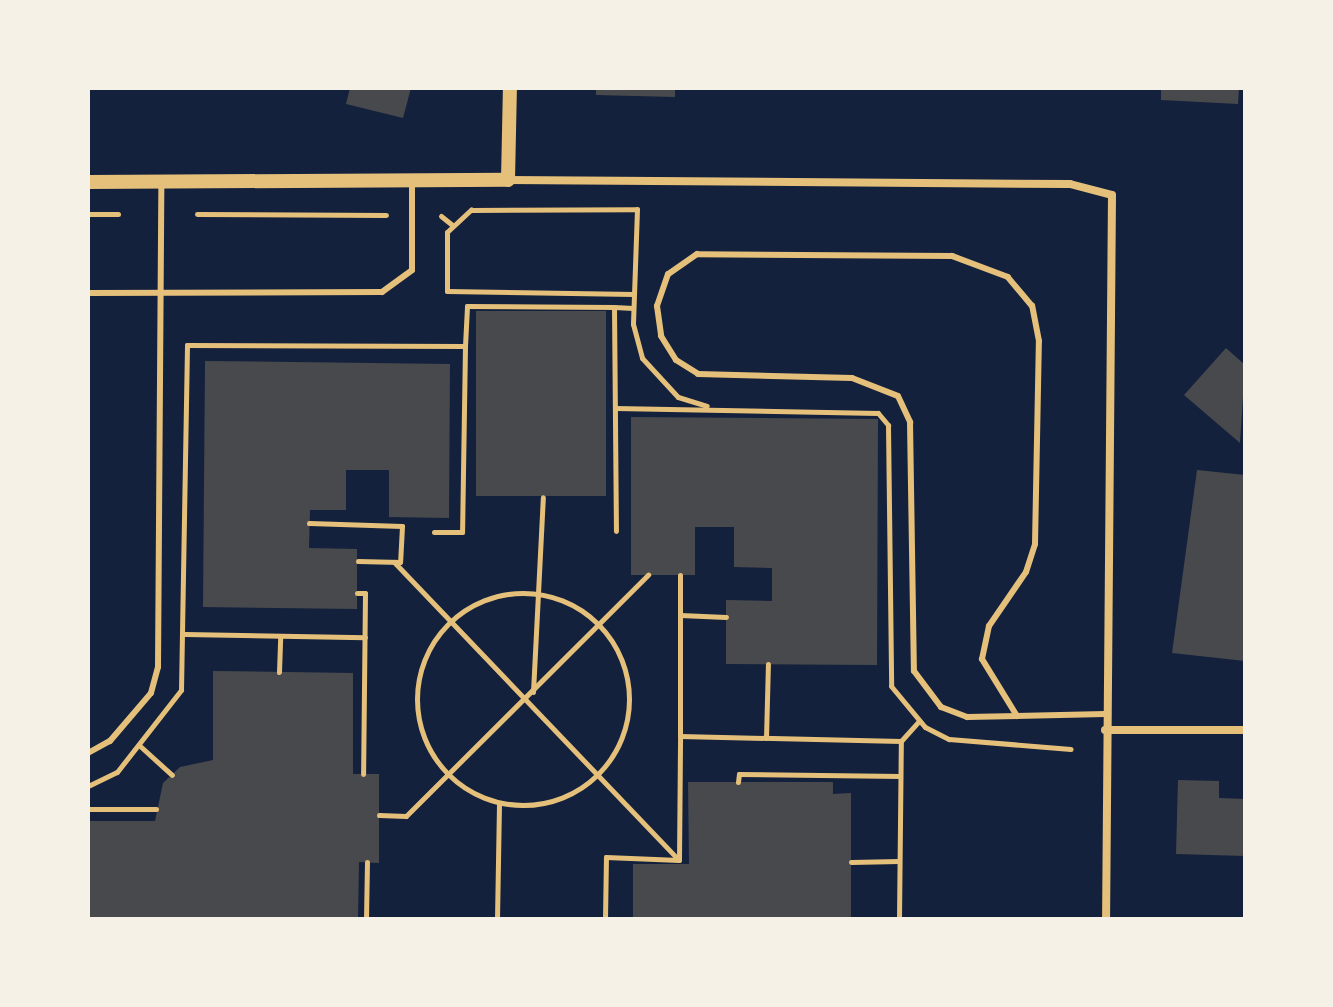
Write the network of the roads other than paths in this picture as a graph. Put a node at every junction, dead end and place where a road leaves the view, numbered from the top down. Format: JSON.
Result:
{"nodes":[{"id":1,"x":510,"y":88,"type":"edge"},
{"id":2,"x":412,"y":180,"type":"junction"},
{"id":3,"x":508,"y":180,"type":"junction"},
{"id":4,"x":88,"y":182,"type":"edge"},
{"id":5,"x":161,"y":182,"type":"junction"},
{"id":6,"x":161,"y":292,"type":"junction"},
{"id":7,"x":88,"y":293,"type":"edge"},
{"id":8,"x":1105,"y":714,"type":"junction"},
{"id":9,"x":1017,"y":716,"type":"junction"},
{"id":10,"x":1105,"y":730,"type":"junction"},
{"id":11,"x":1245,"y":730,"type":"edge"},
{"id":12,"x":88,"y":753,"type":"edge"},
{"id":13,"x":1106,"y":919,"type":"edge"}],
"edges":[{"from":1,"to":3,"type":"street"},
{"from":2,"to":3,"type":"street"},
{"from":2,"to":5,"type":"street"},
{"from":2,"to":6,"type":"lane"},
{"from":3,"to":8,"type":"street"},
{"from":4,"to":5,"type":"street"},
{"from":5,"to":6,"type":"lane"},
{"from":6,"to":7,"type":"lane"},
{"from":6,"to":12,"type":"lane"},
{"from":8,"to":9,"type":"lane"},
{"from":8,"to":10,"type":"street"},
{"from":9,"to":9,"type":"lane"},
{"from":10,"to":11,"type":"street"},
{"from":10,"to":13,"type":"street"}]}
